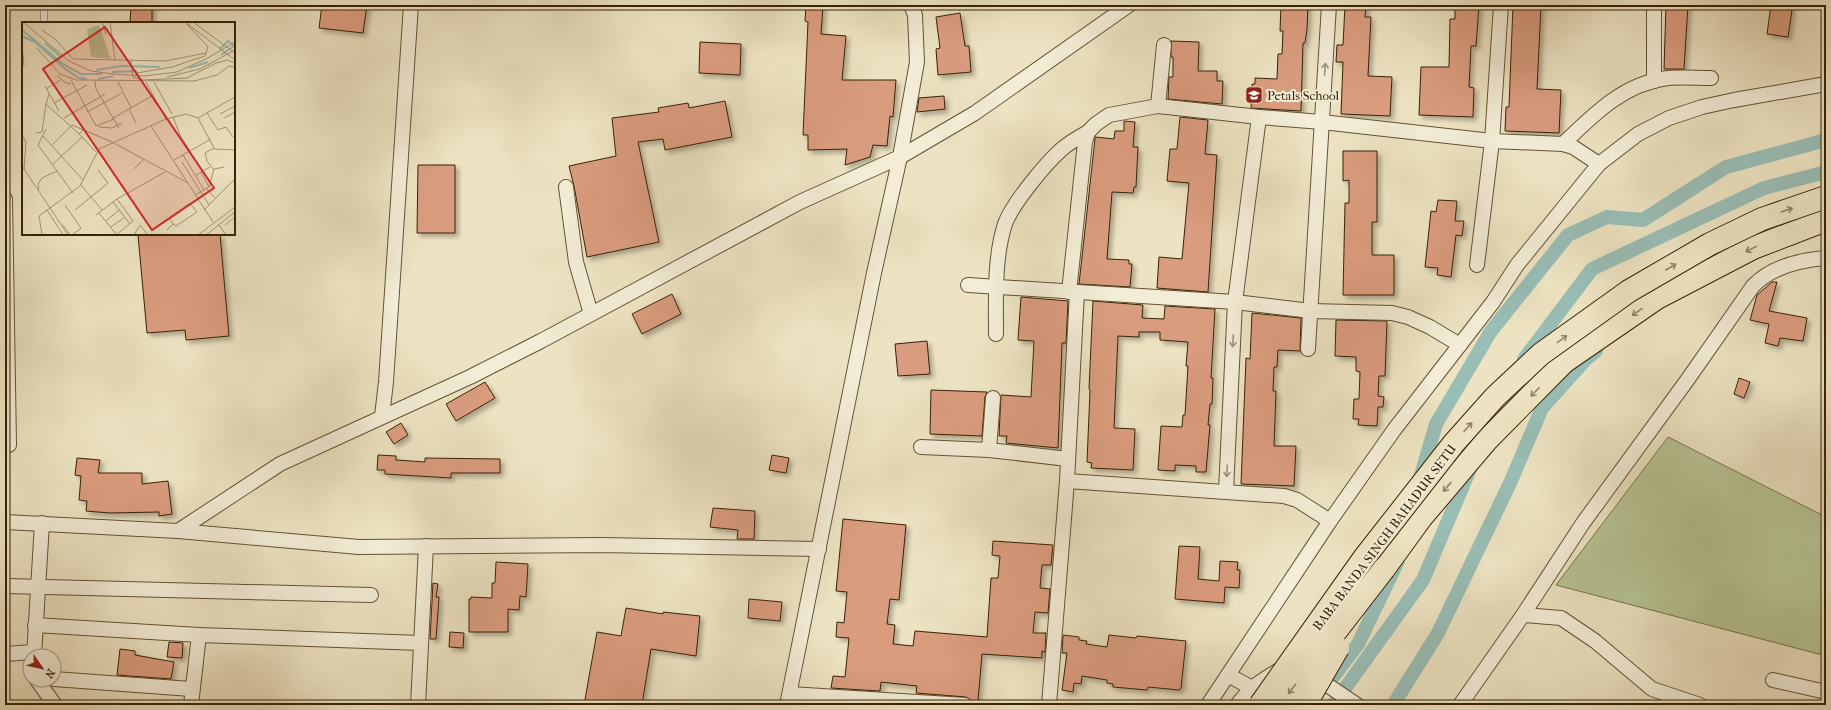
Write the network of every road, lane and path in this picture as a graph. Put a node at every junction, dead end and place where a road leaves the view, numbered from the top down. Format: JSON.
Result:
{"nodes":[{"id":1,"x":44,"y":5,"type":"edge"},
{"id":2,"x":411,"y":5,"type":"edge"},
{"id":3,"x":911,"y":5,"type":"edge"},
{"id":4,"x":1129,"y":5,"type":"edge"},
{"id":5,"x":1329,"y":5,"type":"edge"},
{"id":6,"x":1501,"y":5,"type":"edge"},
{"id":7,"x":1654,"y":5,"type":"edge"},
{"id":8,"x":44,"y":22,"type":"edge"},
{"id":9,"x":1164,"y":45,"type":"dead end"},
{"id":10,"x":1711,"y":78,"type":"dead end"},
{"id":11,"x":1654,"y":81,"type":"junction"},
{"id":12,"x":1826,"y":84,"type":"edge"},
{"id":13,"x":1158,"y":106,"type":"junction"},
{"id":14,"x":1259,"y":117,"type":"junction"},
{"id":15,"x":1322,"y":122,"type":"junction"},
{"id":16,"x":1088,"y":132,"type":"junction"},
{"id":17,"x":1492,"y":142,"type":"junction"},
{"id":18,"x":1563,"y":144,"type":"junction"},
{"id":19,"x":900,"y":157,"type":"junction"},
{"id":20,"x":1599,"y":164,"type":"junction"},
{"id":21,"x":566,"y":186,"type":"dead end"},
{"id":22,"x":1826,"y":197,"type":"edge"},
{"id":23,"x":5,"y":199,"type":"edge"},
{"id":24,"x":1826,"y":220,"type":"edge"},
{"id":25,"x":6,"y":238,"type":"edge"},
{"id":26,"x":1826,"y":258,"type":"edge"},
{"id":27,"x":1477,"y":265,"type":"dead end"},
{"id":28,"x":968,"y":285,"type":"dead end"},
{"id":29,"x":995,"y":288,"type":"junction"},
{"id":30,"x":1073,"y":292,"type":"junction"},
{"id":31,"x":1235,"y":302,"type":"junction"},
{"id":32,"x":1311,"y":311,"type":"junction"},
{"id":33,"x":591,"y":314,"type":"junction"},
{"id":34,"x":6,"y":326,"type":"edge"},
{"id":35,"x":996,"y":334,"type":"dead end"},
{"id":36,"x":1460,"y":345,"type":"junction"},
{"id":37,"x":1308,"y":349,"type":"dead end"},
{"id":38,"x":993,"y":398,"type":"dead end"},
{"id":39,"x":7,"y":410,"type":"edge"},
{"id":40,"x":382,"y":416,"type":"junction"},
{"id":41,"x":5,"y":445,"type":"edge"},
{"id":42,"x":921,"y":446,"type":"dead end"},
{"id":43,"x":989,"y":450,"type":"junction"},
{"id":44,"x":1068,"y":459,"type":"junction"},
{"id":45,"x":1067,"y":481,"type":"junction"},
{"id":46,"x":1226,"y":492,"type":"junction"},
{"id":47,"x":1330,"y":521,"type":"junction"},
{"id":48,"x":5,"y":522,"type":"edge"},
{"id":49,"x":42,"y":523,"type":"junction"},
{"id":50,"x":178,"y":531,"type":"junction"},
{"id":51,"x":426,"y":546,"type":"junction"},
{"id":52,"x":819,"y":549,"type":"junction"},
{"id":53,"x":1384,"y":569,"type":"junction"},
{"id":54,"x":5,"y":586,"type":"edge"},
{"id":55,"x":38,"y":586,"type":"junction"},
{"id":56,"x":371,"y":595,"type":"dead end"},
{"id":57,"x":1523,"y":615,"type":"junction"},
{"id":58,"x":36,"y":625,"type":"junction"},
{"id":59,"x":199,"y":635,"type":"junction"},
{"id":60,"x":421,"y":643,"type":"junction"},
{"id":61,"x":34,"y":648,"type":"edge"},
{"id":62,"x":5,"y":654,"type":"edge"},
{"id":63,"x":22,"y":654,"type":"edge"},
{"id":64,"x":1228,"y":675,"type":"junction"},
{"id":65,"x":62,"y":680,"type":"edge"},
{"id":66,"x":1773,"y":680,"type":"dead end"},
{"id":67,"x":43,"y":688,"type":"edge"},
{"id":68,"x":191,"y":689,"type":"junction"},
{"id":69,"x":1826,"y":692,"type":"edge"},
{"id":70,"x":1256,"y":696,"type":"edge"},
{"id":71,"x":788,"y":700,"type":"edge"},
{"id":72,"x":55,"y":705,"type":"edge"},
{"id":73,"x":190,"y":705,"type":"edge"},
{"id":74,"x":418,"y":705,"type":"edge"},
{"id":75,"x":965,"y":705,"type":"edge"},
{"id":76,"x":1050,"y":705,"type":"edge"},
{"id":77,"x":1208,"y":705,"type":"edge"},
{"id":78,"x":1237,"y":705,"type":"edge"},
{"id":79,"x":1279,"y":705,"type":"edge"},
{"id":80,"x":1305,"y":705,"type":"edge"},
{"id":81,"x":1357,"y":705,"type":"edge"},
{"id":82,"x":1460,"y":705,"type":"edge"},
{"id":83,"x":1700,"y":705,"type":"edge"}],
"edges":[{"from":1,"to":8,"type":"lane"},
{"from":2,"to":40,"type":"street"},
{"from":3,"to":19,"type":"street"},
{"from":4,"to":19,"type":"street"},
{"from":15,"to":5,"type":"street","one_way":true},
{"from":6,"to":17,"type":"street"},
{"from":7,"to":11,"type":"street"},
{"from":9,"to":13,"type":"street"},
{"from":10,"to":11,"type":"street"},
{"from":11,"to":18,"type":"street"},
{"from":12,"to":20,"type":"street"},
{"from":13,"to":14,"type":"street"},
{"from":13,"to":16,"type":"street"},
{"from":14,"to":15,"type":"street"},
{"from":14,"to":31,"type":"street"},
{"from":15,"to":17,"type":"street"},
{"from":15,"to":32,"type":"street"},
{"from":16,"to":29,"type":"street"},
{"from":16,"to":30,"type":"street"},
{"from":17,"to":18,"type":"street"},
{"from":17,"to":27,"type":"street"},
{"from":18,"to":20,"type":"street"},
{"from":19,"to":33,"type":"street"},
{"from":19,"to":52,"type":"street"},
{"from":20,"to":36,"type":"street"},
{"from":21,"to":33,"type":"street"},
{"from":70,"to":22,"type":"highway","name":"BABA BANDA SINGH BAHADUR SETU","one_way":true,"bridge":true},
{"from":23,"to":25,"type":"street"},
{"from":24,"to":53,"type":"highway","name":"BABA BANDA SINGH BAHADUR SETU","one_way":true},
{"from":25,"to":34,"type":"street"},
{"from":26,"to":57,"type":"street"},
{"from":28,"to":29,"type":"street"},
{"from":29,"to":30,"type":"street"},
{"from":29,"to":35,"type":"street"},
{"from":30,"to":31,"type":"street"},
{"from":30,"to":44,"type":"street"},
{"from":31,"to":32,"type":"street"},
{"from":31,"to":46,"type":"street","one_way":true},
{"from":32,"to":36,"type":"street"},
{"from":32,"to":37,"type":"street"},
{"from":33,"to":40,"type":"street"},
{"from":34,"to":39,"type":"street"},
{"from":36,"to":47,"type":"street"},
{"from":38,"to":43,"type":"street"},
{"from":39,"to":41,"type":"street"},
{"from":40,"to":50,"type":"street"},
{"from":42,"to":43,"type":"street"},
{"from":43,"to":44,"type":"street"},
{"from":44,"to":45,"type":"street"},
{"from":45,"to":46,"type":"street"},
{"from":45,"to":76,"type":"street"},
{"from":46,"to":47,"type":"street"},
{"from":47,"to":64,"type":"street"},
{"from":48,"to":49,"type":"street"},
{"from":49,"to":50,"type":"street"},
{"from":49,"to":55,"type":"street"},
{"from":50,"to":51,"type":"street"},
{"from":51,"to":52,"type":"street"},
{"from":51,"to":60,"type":"street"},
{"from":52,"to":71,"type":"street"},
{"from":53,"to":79,"type":"highway","name":"BABA BANDA SINGH BAHADUR SETU","one_way":true,"bridge":true},
{"from":53,"to":80,"type":"highway","bridge":true},
{"from":54,"to":55,"type":"street"},
{"from":55,"to":56,"type":"street"},
{"from":55,"to":58,"type":"street"},
{"from":57,"to":82,"type":"street"},
{"from":57,"to":83,"type":"street"},
{"from":58,"to":59,"type":"street"},
{"from":58,"to":61,"type":"street"},
{"from":59,"to":60,"type":"street"},
{"from":59,"to":68,"type":"street"},
{"from":60,"to":74,"type":"street"},
{"from":62,"to":63,"type":"street"},
{"from":64,"to":70,"type":"street"},
{"from":64,"to":77,"type":"street"},
{"from":65,"to":68,"type":"street"},
{"from":66,"to":69,"type":"street"},
{"from":67,"to":72,"type":"street"},
{"from":68,"to":73,"type":"street"},
{"from":70,"to":78,"type":"street"},
{"from":70,"to":81,"type":"street","bridge":true},
{"from":71,"to":75,"type":"street"}]}
